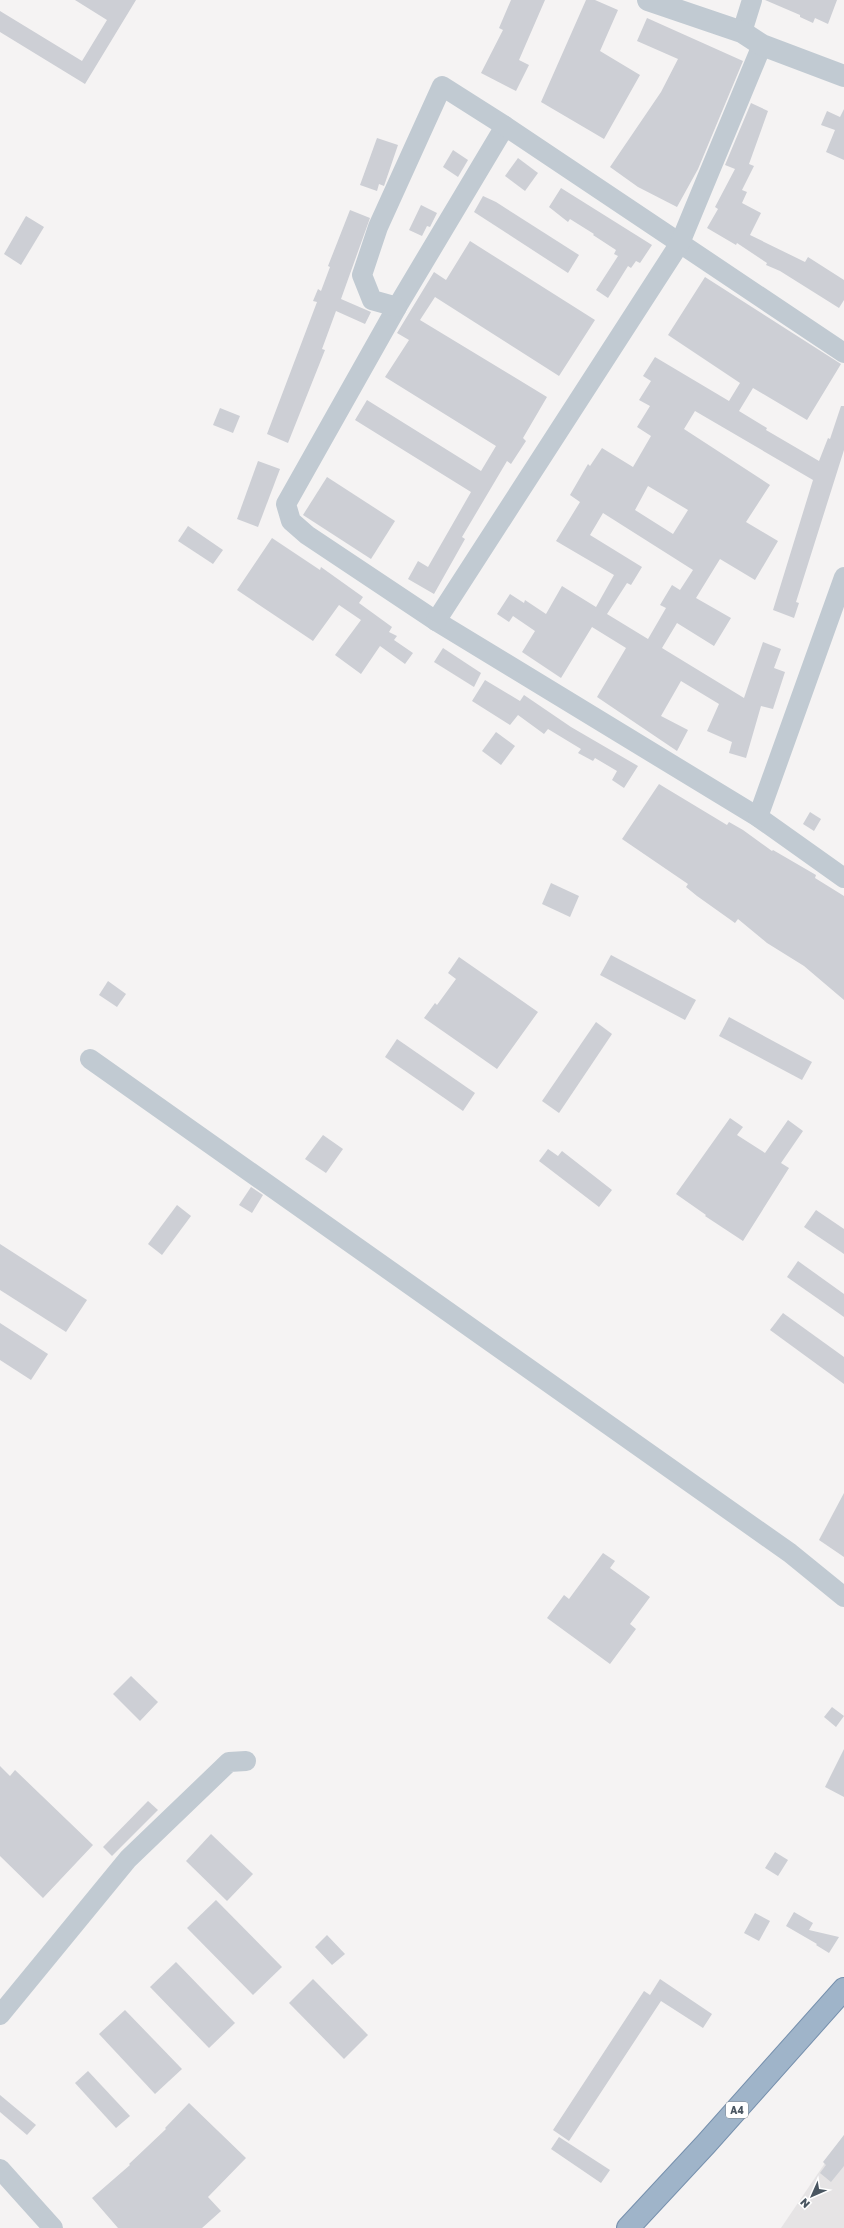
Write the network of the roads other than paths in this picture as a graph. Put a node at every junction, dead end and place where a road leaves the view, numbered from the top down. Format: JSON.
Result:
{"nodes":[{"id":1,"x":648,"y":0,"type":"edge"},
{"id":2,"x":752,"y":0,"type":"edge"},
{"id":3,"x":742,"y":32,"type":"junction"},
{"id":4,"x":762,"y":45,"type":"junction"},
{"id":5,"x":844,"y":76,"type":"edge"},
{"id":6,"x":505,"y":126,"type":"junction"},
{"id":7,"x":680,"y":243,"type":"junction"},
{"id":8,"x":397,"y":307,"type":"junction"},
{"id":9,"x":844,"y":353,"type":"edge"},
{"id":10,"x":844,"y":576,"type":"edge"},
{"id":11,"x":436,"y":621,"type":"junction"},
{"id":12,"x":758,"y":817,"type":"junction"},
{"id":13,"x":843,"y":874,"type":"edge"},
{"id":14,"x":90,"y":1059,"type":"dead end"},
{"id":15,"x":844,"y":1597,"type":"edge"},
{"id":16,"x":246,"y":1761,"type":"dead end"},
{"id":17,"x":844,"y":1989,"type":"edge"},
{"id":18,"x":0,"y":2015,"type":"edge"},
{"id":19,"x":0,"y":2169,"type":"edge"},
{"id":20,"x":54,"y":2228,"type":"edge"},
{"id":21,"x":628,"y":2228,"type":"edge"}],
"edges":[{"from":1,"to":3,"type":"street"},
{"from":2,"to":3,"type":"street"},
{"from":3,"to":4,"type":"street"},
{"from":4,"to":5,"type":"street"},
{"from":4,"to":7,"type":"street"},
{"from":6,"to":7,"type":"street"},
{"from":6,"to":8,"type":"street"},
{"from":6,"to":8,"type":"street"},
{"from":7,"to":9,"type":"street"},
{"from":7,"to":11,"type":"street"},
{"from":8,"to":11,"type":"street"},
{"from":10,"to":12,"type":"street"},
{"from":11,"to":12,"type":"street"},
{"from":12,"to":13,"type":"street"},
{"from":14,"to":15,"type":"street"},
{"from":16,"to":18,"type":"street"},
{"from":17,"to":21,"type":"highway","number":"A4"},
{"from":19,"to":20,"type":"street"}]}
